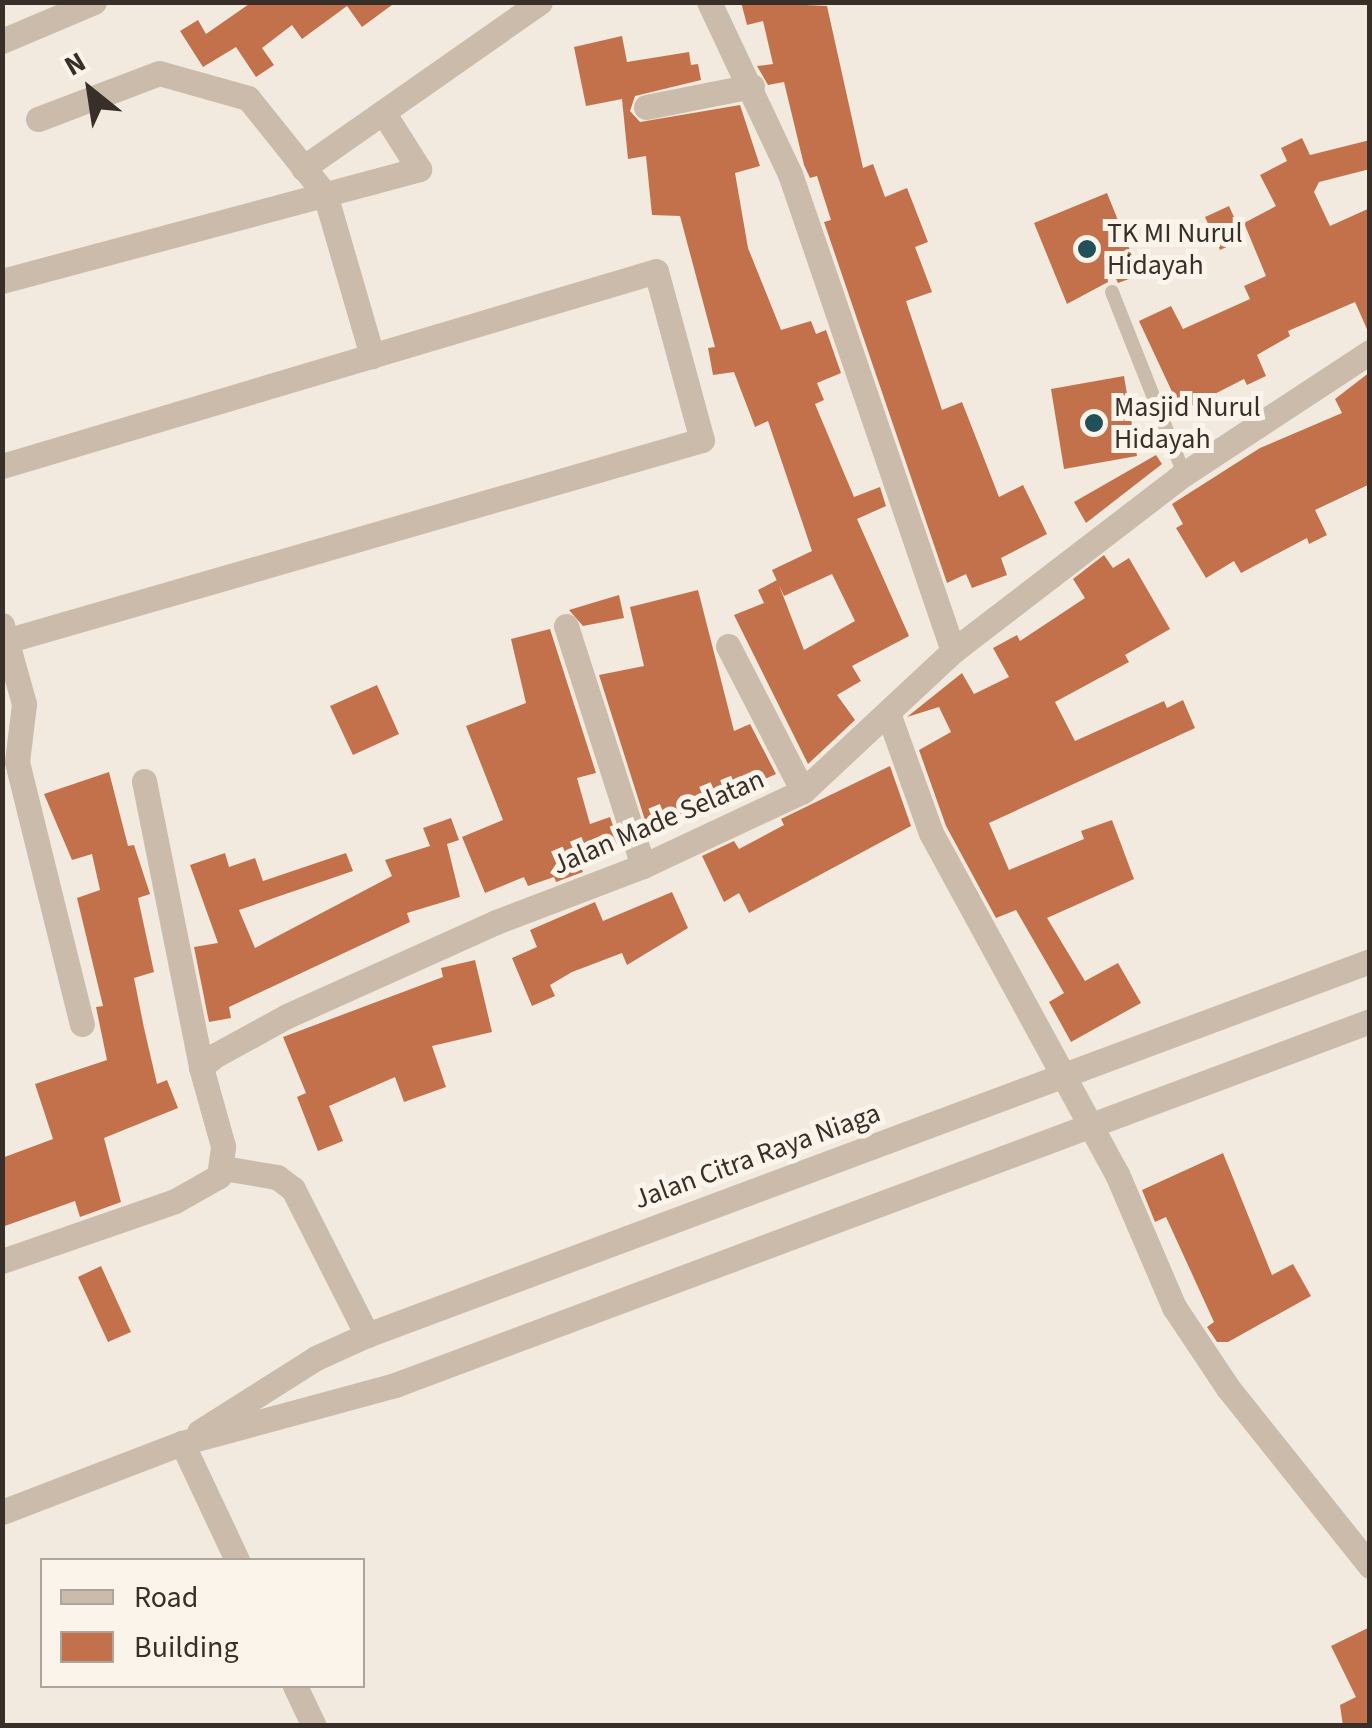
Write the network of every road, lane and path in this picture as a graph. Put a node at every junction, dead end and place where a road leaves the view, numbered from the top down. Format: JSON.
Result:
{"nodes":[{"id":1,"x":94,"y":2,"type":"edge"},
{"id":2,"x":540,"y":2,"type":"edge"},
{"id":3,"x":709,"y":2,"type":"edge"},
{"id":4,"x":2,"y":41,"type":"edge"},
{"id":5,"x":752,"y":86,"type":"junction"},
{"id":6,"x":646,"y":108,"type":"dead end"},
{"id":7,"x":383,"y":112,"type":"junction"},
{"id":8,"x":38,"y":119,"type":"dead end"},
{"id":9,"x":303,"y":168,"type":"junction"},
{"id":10,"x":324,"y":194,"type":"junction"},
{"id":11,"x":2,"y":281,"type":"edge"},
{"id":12,"x":1112,"y":292,"type":"dead end"},
{"id":13,"x":1370,"y":352,"type":"edge"},
{"id":14,"x":372,"y":356,"type":"junction"},
{"id":15,"x":2,"y":466,"type":"edge"},
{"id":16,"x":1184,"y":474,"type":"junction"},
{"id":17,"x":566,"y":626,"type":"dead end"},
{"id":18,"x":4,"y":635,"type":"edge"},
{"id":19,"x":728,"y":646,"type":"dead end"},
{"id":20,"x":953,"y":651,"type":"junction"},
{"id":21,"x":888,"y":714,"type":"junction"},
{"id":22,"x":144,"y":781,"type":"dead end"},
{"id":23,"x":803,"y":791,"type":"junction"},
{"id":24,"x":644,"y":866,"type":"junction"},
{"id":25,"x":1370,"y":960,"type":"edge"},
{"id":26,"x":1370,"y":1021,"type":"edge"},
{"id":27,"x":82,"y":1024,"type":"dead end"},
{"id":28,"x":201,"y":1067,"type":"junction"},
{"id":29,"x":1062,"y":1078,"type":"junction"},
{"id":30,"x":1094,"y":1129,"type":"junction"},
{"id":31,"x":223,"y":1168,"type":"junction"},
{"id":32,"x":2,"y":1260,"type":"edge"},
{"id":33,"x":367,"y":1335,"type":"junction"},
{"id":34,"x":182,"y":1443,"type":"junction"},
{"id":35,"x":2,"y":1512,"type":"edge"},
{"id":36,"x":236,"y":1558,"type":"edge"},
{"id":37,"x":1370,"y":1566,"type":"edge"},
{"id":38,"x":296,"y":1688,"type":"edge"},
{"id":39,"x":314,"y":1726,"type":"edge"}],
"edges":[{"from":1,"to":4,"type":"street"},
{"from":2,"to":7,"type":"street"},
{"from":3,"to":5,"type":"street"},
{"from":5,"to":6,"type":"street"},
{"from":5,"to":20,"type":"street"},
{"from":7,"to":9,"type":"street"},
{"from":7,"to":10,"type":"street"},
{"from":8,"to":9,"type":"street"},
{"from":9,"to":10,"type":"street"},
{"from":10,"to":11,"type":"street"},
{"from":10,"to":14,"type":"street"},
{"from":12,"to":16,"type":"lane"},
{"from":13,"to":16,"type":"street","name":"Jalan Made Selatan"},
{"from":14,"to":15,"type":"street"},
{"from":14,"to":18,"type":"street"},
{"from":16,"to":20,"type":"street","name":"Jalan Made Selatan"},
{"from":17,"to":24,"type":"street"},
{"from":18,"to":27,"type":"street"},
{"from":19,"to":23,"type":"street"},
{"from":20,"to":21,"type":"street","name":"Jalan Made Selatan"},
{"from":21,"to":23,"type":"street","name":"Jalan Made Selatan"},
{"from":21,"to":29,"type":"street"},
{"from":22,"to":28,"type":"street"},
{"from":23,"to":24,"type":"street","name":"Jalan Made Selatan"},
{"from":24,"to":28,"type":"street","name":"Jalan Made Selatan"},
{"from":25,"to":29,"type":"street","name":"Jalan Citra Raya Niaga"},
{"from":26,"to":30,"type":"street","name":"Jalan Citra Raya Niaga"},
{"from":28,"to":31,"type":"street"},
{"from":29,"to":30,"type":"street"},
{"from":29,"to":33,"type":"street","name":"Jalan Citra Raya Niaga"},
{"from":30,"to":34,"type":"street","name":"Jalan Citra Raya Niaga"},
{"from":30,"to":37,"type":"street"},
{"from":31,"to":32,"type":"street"},
{"from":31,"to":33,"type":"street"},
{"from":33,"to":34,"type":"street","name":"Jalan Citra Raya Niaga"},
{"from":34,"to":35,"type":"street","name":"Jalan Citra Raya Niaga"},
{"from":34,"to":36,"type":"street"},
{"from":38,"to":39,"type":"street"}]}
